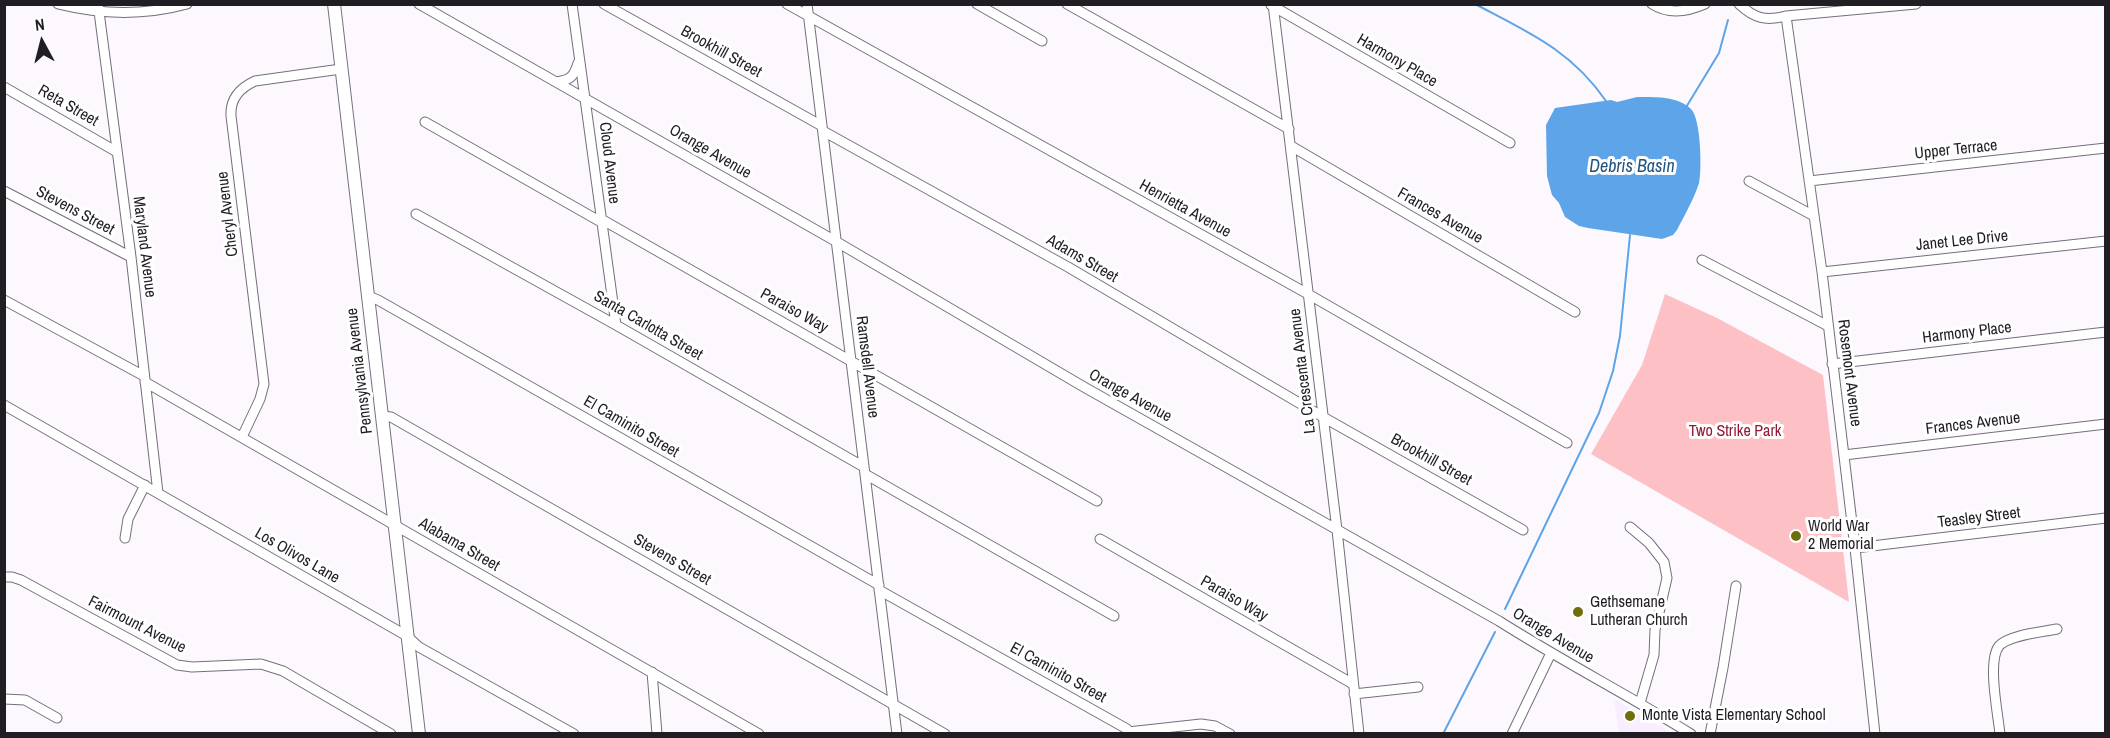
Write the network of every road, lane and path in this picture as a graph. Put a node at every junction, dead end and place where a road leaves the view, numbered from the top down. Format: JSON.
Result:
{"nodes":[{"id":1,"x":58,"y":4,"type":"edge"},
{"id":2,"x":188,"y":4,"type":"edge"},
{"id":3,"x":334,"y":4,"type":"edge"},
{"id":4,"x":419,"y":4,"type":"edge"},
{"id":5,"x":572,"y":4,"type":"edge"},
{"id":6,"x":604,"y":4,"type":"edge"},
{"id":7,"x":787,"y":4,"type":"edge"},
{"id":8,"x":807,"y":4,"type":"edge"},
{"id":9,"x":977,"y":4,"type":"edge"},
{"id":10,"x":1067,"y":4,"type":"edge"},
{"id":11,"x":1652,"y":4,"type":"edge"},
{"id":12,"x":1705,"y":4,"type":"edge"},
{"id":13,"x":1739,"y":4,"type":"edge"},
{"id":14,"x":1916,"y":4,"type":"edge"},
{"id":15,"x":1272,"y":5,"type":"edge"},
{"id":16,"x":98,"y":8,"type":"edge"},
{"id":17,"x":1786,"y":16,"type":"junction"},
{"id":18,"x":809,"y":17,"type":"junction"},
{"id":19,"x":1042,"y":41,"type":"dead end"},
{"id":20,"x":580,"y":59,"type":"junction"},
{"id":21,"x":342,"y":69,"type":"junction"},
{"id":22,"x":556,"y":82,"type":"junction"},
{"id":23,"x":4,"y":87,"type":"edge"},
{"id":24,"x":585,"y":99,"type":"junction"},
{"id":25,"x":425,"y":122,"type":"dead end"},
{"id":26,"x":823,"y":128,"type":"junction"},
{"id":27,"x":1288,"y":129,"type":"junction"},
{"id":28,"x":1510,"y":143,"type":"dead end"},
{"id":29,"x":1291,"y":146,"type":"junction"},
{"id":30,"x":2106,"y":148,"type":"edge"},
{"id":31,"x":117,"y":152,"type":"junction"},
{"id":32,"x":1749,"y":181,"type":"dead end"},
{"id":33,"x":1809,"y":181,"type":"junction"},
{"id":34,"x":4,"y":191,"type":"edge"},
{"id":35,"x":416,"y":214,"type":"dead end"},
{"id":36,"x":1814,"y":216,"type":"junction"},
{"id":37,"x":601,"y":221,"type":"junction"},
{"id":38,"x":2106,"y":241,"type":"edge"},
{"id":39,"x":837,"y":242,"type":"junction"},
{"id":40,"x":131,"y":257,"type":"junction"},
{"id":41,"x":1702,"y":260,"type":"dead end"},
{"id":42,"x":1822,"y":272,"type":"junction"},
{"id":43,"x":1308,"y":294,"type":"junction"},
{"id":44,"x":368,"y":296,"type":"junction"},
{"id":45,"x":4,"y":300,"type":"edge"},
{"id":46,"x":1575,"y":312,"type":"dead end"},
{"id":47,"x":616,"y":325,"type":"junction"},
{"id":48,"x":1828,"y":326,"type":"junction"},
{"id":49,"x":2106,"y":332,"type":"edge"},
{"id":50,"x":851,"y":360,"type":"junction"},
{"id":51,"x":1832,"y":363,"type":"junction"},
{"id":52,"x":145,"y":379,"type":"junction"},
{"id":53,"x":4,"y":405,"type":"edge"},
{"id":54,"x":382,"y":416,"type":"junction"},
{"id":55,"x":1323,"y":417,"type":"junction"},
{"id":56,"x":2106,"y":424,"type":"edge"},
{"id":57,"x":242,"y":437,"type":"junction"},
{"id":58,"x":1567,"y":443,"type":"dead end"},
{"id":59,"x":1844,"y":455,"type":"junction"},
{"id":60,"x":865,"y":471,"type":"junction"},
{"id":61,"x":145,"y":485,"type":"junction"},
{"id":62,"x":159,"y":493,"type":"junction"},
{"id":63,"x":1097,"y":501,"type":"dead end"},
{"id":64,"x":2106,"y":518,"type":"edge"},
{"id":65,"x":394,"y":525,"type":"junction"},
{"id":66,"x":1630,"y":527,"type":"dead end"},
{"id":67,"x":1337,"y":530,"type":"junction"},
{"id":68,"x":1523,"y":530,"type":"dead end"},
{"id":69,"x":125,"y":538,"type":"dead end"},
{"id":70,"x":1100,"y":539,"type":"dead end"},
{"id":71,"x":1855,"y":548,"type":"junction"},
{"id":72,"x":4,"y":577,"type":"edge"},
{"id":73,"x":1736,"y":586,"type":"dead end"},
{"id":74,"x":879,"y":587,"type":"junction"},
{"id":75,"x":1114,"y":616,"type":"dead end"},
{"id":76,"x":2057,"y":629,"type":"dead end"},
{"id":77,"x":407,"y":636,"type":"junction"},
{"id":78,"x":1551,"y":653,"type":"junction"},
{"id":79,"x":652,"y":672,"type":"junction"},
{"id":80,"x":1418,"y":687,"type":"dead end"},
{"id":81,"x":1354,"y":689,"type":"junction"},
{"id":82,"x":4,"y":699,"type":"edge"},
{"id":83,"x":1640,"y":703,"type":"junction"},
{"id":84,"x":893,"y":704,"type":"junction"},
{"id":85,"x":57,"y":718,"type":"dead end"},
{"id":86,"x":391,"y":734,"type":"edge"},
{"id":87,"x":419,"y":734,"type":"edge"},
{"id":88,"x":574,"y":734,"type":"edge"},
{"id":89,"x":657,"y":734,"type":"edge"},
{"id":90,"x":759,"y":734,"type":"edge"},
{"id":91,"x":897,"y":734,"type":"edge"},
{"id":92,"x":945,"y":734,"type":"edge"},
{"id":93,"x":1230,"y":734,"type":"edge"},
{"id":94,"x":1359,"y":734,"type":"edge"},
{"id":95,"x":1512,"y":734,"type":"edge"},
{"id":96,"x":1691,"y":734,"type":"edge"},
{"id":97,"x":1710,"y":734,"type":"edge"},
{"id":98,"x":1875,"y":734,"type":"edge"},
{"id":99,"x":2000,"y":734,"type":"edge"}],
"edges":[{"from":1,"to":16,"type":"street"},
{"from":2,"to":16,"type":"street"},
{"from":3,"to":21,"type":"main road","name":"Pennsylvania Avenue"},
{"from":4,"to":22,"type":"street","name":"Orange Avenue"},
{"from":5,"to":20,"type":"street","name":"Cloud Avenue"},
{"from":6,"to":26,"type":"street","name":"Brookhill Street"},
{"from":7,"to":18,"type":"street","name":"Henrietta Avenue"},
{"from":8,"to":18,"type":"street","name":"Ramsdell Avenue"},
{"from":9,"to":19,"type":"street"},
{"from":10,"to":27,"type":"street"},
{"from":11,"to":12,"type":"street"},
{"from":13,"to":17,"type":"street"},
{"from":14,"to":17,"type":"street"},
{"from":15,"to":27,"type":"street","name":"La Crescenta Avenue"},
{"from":15,"to":28,"type":"street","name":"Harmony Place"},
{"from":16,"to":31,"type":"street","name":"Maryland Avenue"},
{"from":17,"to":33,"type":"street","name":"Rosemont Avenue"},
{"from":18,"to":26,"type":"street","name":"Ramsdell Avenue"},
{"from":18,"to":43,"type":"street","name":"Henrietta Avenue"},
{"from":20,"to":22,"type":"street"},
{"from":20,"to":24,"type":"street","name":"Cloud Avenue"},
{"from":21,"to":44,"type":"main road","name":"Pennsylvania Avenue"},
{"from":21,"to":57,"type":"street","name":"Cheryl Avenue"},
{"from":22,"to":24,"type":"street","name":"Orange Avenue"},
{"from":23,"to":31,"type":"street","name":"Reta Street"},
{"from":24,"to":37,"type":"street","name":"Cloud Avenue"},
{"from":24,"to":39,"type":"street","name":"Orange Avenue"},
{"from":25,"to":37,"type":"street","name":"Paraiso Way"},
{"from":26,"to":39,"type":"street","name":"Ramsdell Avenue"},
{"from":26,"to":55,"type":"street","name":"Adams Street"},
{"from":27,"to":29,"type":"street","name":"La Crescenta Avenue"},
{"from":29,"to":43,"type":"street","name":"La Crescenta Avenue"},
{"from":29,"to":46,"type":"street","name":"Frances Avenue"},
{"from":30,"to":33,"type":"street","name":"Upper Terrace"},
{"from":31,"to":40,"type":"street","name":"Maryland Avenue"},
{"from":32,"to":36,"type":"street"},
{"from":33,"to":36,"type":"street","name":"Rosemont Avenue"},
{"from":34,"to":40,"type":"street","name":"Stevens Street"},
{"from":35,"to":47,"type":"street","name":"Santa Carlotta Street"},
{"from":36,"to":42,"type":"street","name":"Rosemont Avenue"},
{"from":37,"to":47,"type":"street","name":"Cloud Avenue"},
{"from":37,"to":50,"type":"street","name":"Paraiso Way"},
{"from":38,"to":42,"type":"street","name":"Janet Lee Drive"},
{"from":39,"to":50,"type":"street","name":"Ramsdell Avenue"},
{"from":39,"to":67,"type":"street","name":"Orange Avenue"},
{"from":40,"to":52,"type":"street","name":"Maryland Avenue"},
{"from":41,"to":48,"type":"street"},
{"from":42,"to":48,"type":"street","name":"Rosemont Avenue"},
{"from":43,"to":55,"type":"street","name":"La Crescenta Avenue"},
{"from":43,"to":58,"type":"street","name":"Henrietta Avenue"},
{"from":44,"to":54,"type":"main road","name":"Pennsylvania Avenue"},
{"from":44,"to":74,"type":"street","name":"El Caminito Street"},
{"from":45,"to":52,"type":"street","name":"Alabama Street"},
{"from":47,"to":60,"type":"street","name":"Santa Carlotta Street"},
{"from":48,"to":51,"type":"street","name":"Rosemont Avenue"},
{"from":49,"to":51,"type":"street","name":"Harmony Place"},
{"from":50,"to":60,"type":"street","name":"Ramsdell Avenue"},
{"from":50,"to":63,"type":"street","name":"Paraiso Way"},
{"from":51,"to":59,"type":"street","name":"Rosemont Avenue"},
{"from":52,"to":57,"type":"street","name":"Alabama Street"},
{"from":52,"to":62,"type":"street","name":"Maryland Avenue"},
{"from":53,"to":61,"type":"street","name":"Los Olivos Lane"},
{"from":54,"to":65,"type":"main road","name":"Pennsylvania Avenue"},
{"from":54,"to":84,"type":"street","name":"Stevens Street"},
{"from":55,"to":67,"type":"street","name":"La Crescenta Avenue"},
{"from":55,"to":68,"type":"street","name":"Brookhill Street"},
{"from":56,"to":59,"type":"street","name":"Frances Avenue"},
{"from":57,"to":65,"type":"street","name":"Alabama Street"},
{"from":59,"to":71,"type":"street","name":"Rosemont Avenue"},
{"from":60,"to":74,"type":"street","name":"Ramsdell Avenue"},
{"from":60,"to":75,"type":"street","name":"Santa Carlotta Street"},
{"from":61,"to":62,"type":"street","name":"Los Olivos Lane"},
{"from":61,"to":69,"type":"street"},
{"from":62,"to":77,"type":"street","name":"Los Olivos Lane"},
{"from":64,"to":71,"type":"street","name":"Teasley Street"},
{"from":65,"to":77,"type":"main road","name":"Pennsylvania Avenue"},
{"from":65,"to":79,"type":"street","name":"Alabama Street"},
{"from":66,"to":83,"type":"street"},
{"from":67,"to":78,"type":"street","name":"Orange Avenue"},
{"from":67,"to":81,"type":"street","name":"La Crescenta Avenue"},
{"from":70,"to":81,"type":"street","name":"Paraiso Way"},
{"from":71,"to":98,"type":"street","name":"Rosemont Avenue"},
{"from":72,"to":86,"type":"street","name":"Fairmount Avenue"},
{"from":73,"to":97,"type":"street"},
{"from":74,"to":84,"type":"street","name":"Ramsdell Avenue"},
{"from":74,"to":93,"type":"street","name":"El Caminito Street"},
{"from":76,"to":99,"type":"street"},
{"from":77,"to":87,"type":"main road","name":"Pennsylvania Avenue"},
{"from":77,"to":88,"type":"street","name":"Los Olivos Lane"},
{"from":78,"to":83,"type":"street","name":"Orange Avenue"},
{"from":78,"to":95,"type":"street"},
{"from":79,"to":89,"type":"street"},
{"from":79,"to":90,"type":"street","name":"Alabama Street"},
{"from":80,"to":81,"type":"street"},
{"from":81,"to":94,"type":"street","name":"La Crescenta Avenue"},
{"from":82,"to":85,"type":"street"},
{"from":83,"to":96,"type":"street","name":"Orange Avenue"},
{"from":84,"to":91,"type":"street","name":"Ramsdell Avenue"},
{"from":84,"to":92,"type":"street","name":"Stevens Street"}]}
